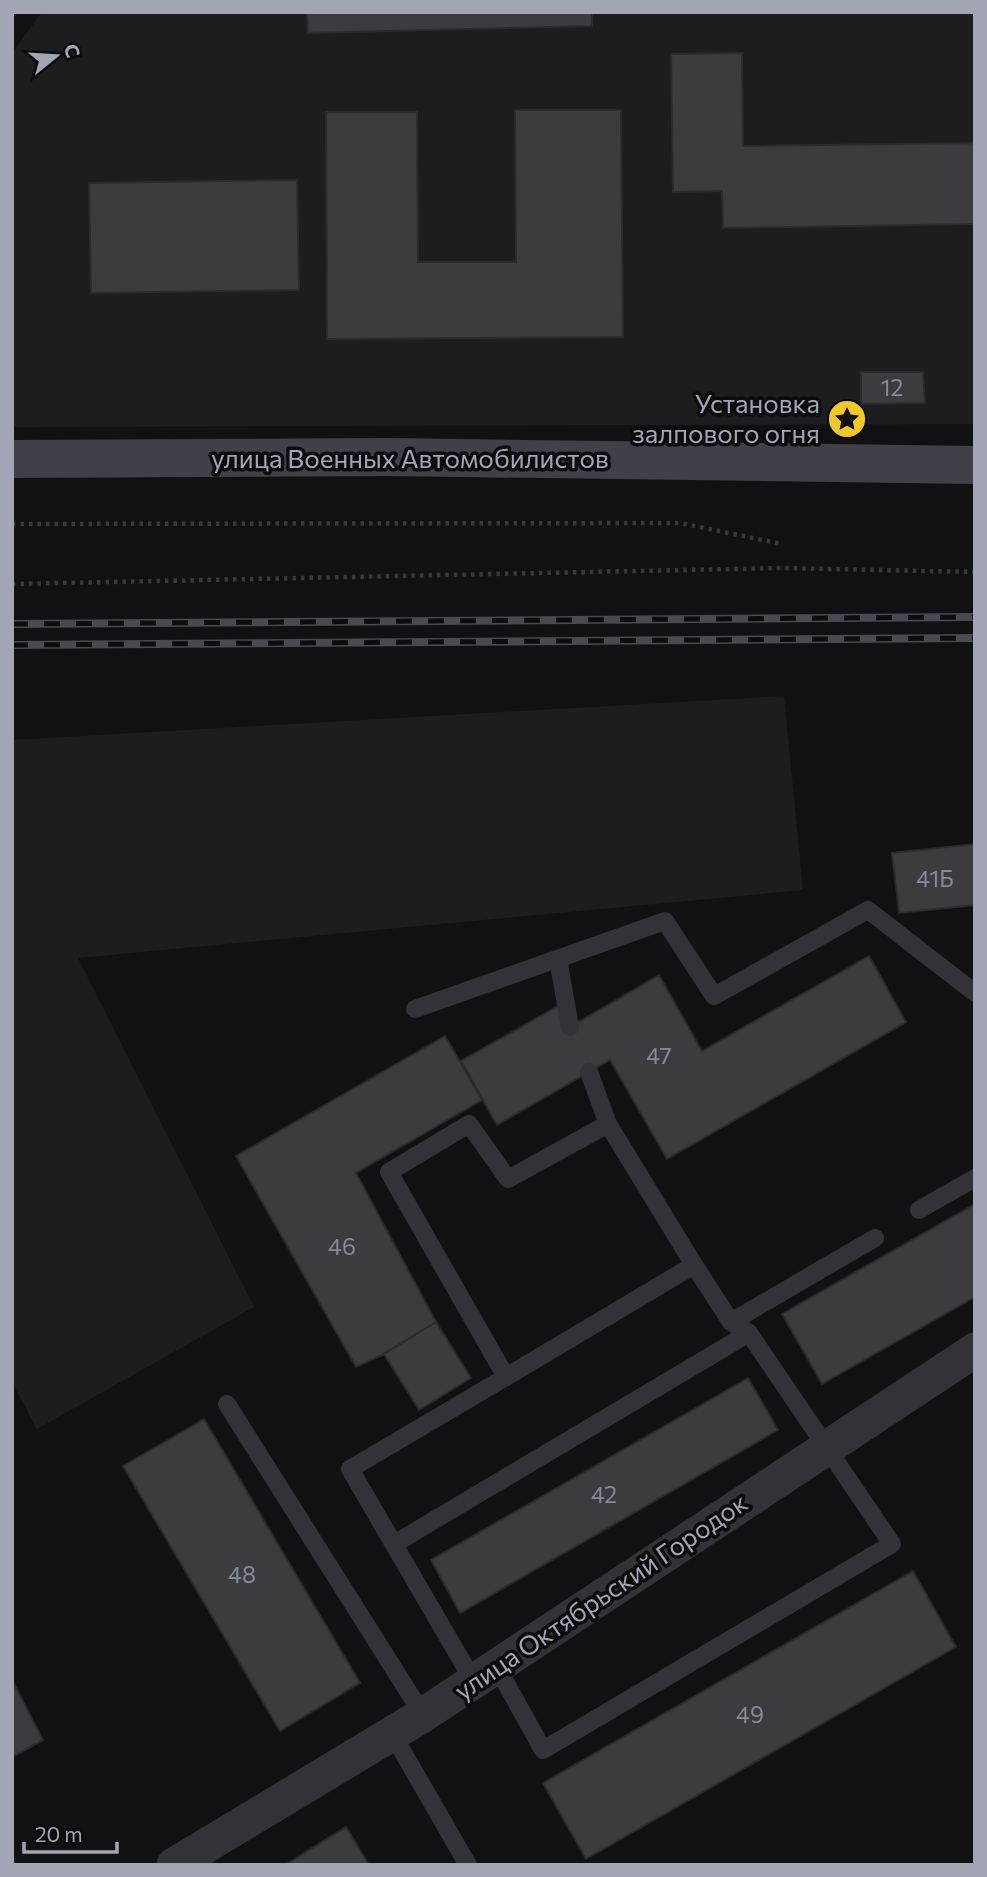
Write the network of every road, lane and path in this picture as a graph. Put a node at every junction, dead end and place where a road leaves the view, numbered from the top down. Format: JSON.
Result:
{"nodes":[{"id":1,"x":12,"y":459,"type":"edge"},
{"id":2,"x":975,"y":465,"type":"edge"},
{"id":3,"x":12,"y":523,"type":"edge"},
{"id":4,"x":782,"y":544,"type":"dead end"},
{"id":5,"x":975,"y":572,"type":"edge"},
{"id":6,"x":12,"y":584,"type":"edge"},
{"id":7,"x":558,"y":959,"type":"junction"},
{"id":8,"x":975,"y":993,"type":"edge"},
{"id":9,"x":415,"y":1009,"type":"dead end"},
{"id":10,"x":570,"y":1027,"type":"dead end"},
{"id":11,"x":589,"y":1072,"type":"dead end"},
{"id":12,"x":608,"y":1124,"type":"junction"},
{"id":13,"x":975,"y":1178,"type":"edge"},
{"id":14,"x":919,"y":1210,"type":"dead end"},
{"id":15,"x":875,"y":1238,"type":"dead end"},
{"id":16,"x":694,"y":1265,"type":"junction"},
{"id":17,"x":730,"y":1322,"type":"junction"},
{"id":18,"x":749,"y":1333,"type":"junction"},
{"id":19,"x":975,"y":1350,"type":"edge"},
{"id":20,"x":506,"y":1377,"type":"junction"},
{"id":21,"x":227,"y":1404,"type":"dead end"},
{"id":22,"x":827,"y":1446,"type":"junction"},
{"id":23,"x":394,"y":1544,"type":"junction"},
{"id":24,"x":485,"y":1675,"type":"junction"},
{"id":25,"x":423,"y":1715,"type":"junction"},
{"id":26,"x":393,"y":1735,"type":"junction"},
{"id":27,"x":174,"y":1865,"type":"edge"},
{"id":28,"x":468,"y":1865,"type":"edge"}],
"edges":[{"from":1,"to":2,"type":"street","name":"улица Военных Автомобилистов"},
{"from":3,"to":4,"type":"path"},
{"from":5,"to":6,"type":"path"},
{"from":7,"to":8,"type":"lane"},
{"from":7,"to":9,"type":"lane"},
{"from":7,"to":10,"type":"lane"},
{"from":11,"to":12,"type":"lane"},
{"from":12,"to":16,"type":"lane"},
{"from":12,"to":20,"type":"lane"},
{"from":13,"to":14,"type":"lane"},
{"from":15,"to":17,"type":"lane"},
{"from":16,"to":17,"type":"lane"},
{"from":16,"to":20,"type":"lane"},
{"from":17,"to":18,"type":"lane"},
{"from":18,"to":22,"type":"lane"},
{"from":18,"to":23,"type":"lane"},
{"from":19,"to":22,"type":"street","name":"улица Октябрьский Городок"},
{"from":20,"to":23,"type":"lane"},
{"from":21,"to":25,"type":"lane"},
{"from":22,"to":24,"type":"street","name":"улица Октябрьский Городок"},
{"from":22,"to":24,"type":"lane"},
{"from":23,"to":24,"type":"lane"},
{"from":24,"to":25,"type":"street","name":"улица Октябрьский Городок"},
{"from":25,"to":26,"type":"street","name":"улица Октябрьский Городок"},
{"from":26,"to":27,"type":"street","name":"улица Октябрьский Городок"},
{"from":26,"to":28,"type":"lane"}]}
